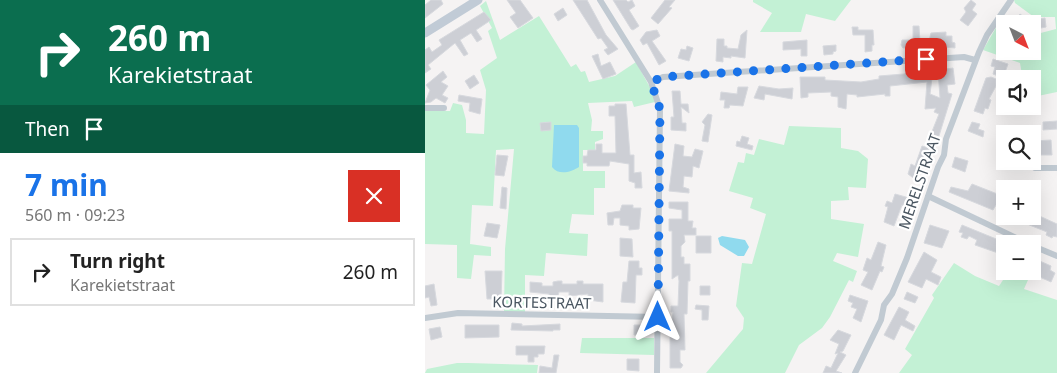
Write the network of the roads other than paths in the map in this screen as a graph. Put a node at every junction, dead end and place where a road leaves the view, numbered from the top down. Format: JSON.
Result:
{"nodes":[{"id":1,"x":478,"y":0,"type":"edge"},
{"id":2,"x":600,"y":0,"type":"edge"},
{"id":3,"x":1011,"y":0,"type":"edge"},
{"id":4,"x":425,"y":33,"type":"edge"},
{"id":5,"x":975,"y":60,"type":"junction"},
{"id":6,"x":651,"y":82,"type":"junction"},
{"id":7,"x":425,"y":108,"type":"edge"},
{"id":8,"x":443,"y":108,"type":"dead end"},
{"id":9,"x":1041,"y":168,"type":"edge"},
{"id":10,"x":1057,"y":168,"type":"edge"},
{"id":11,"x":928,"y":196,"type":"junction"},
{"id":12,"x":1010,"y":235,"type":"edge"},
{"id":13,"x":1041,"y":249,"type":"edge"},
{"id":14,"x":1057,"y":256,"type":"edge"},
{"id":15,"x":658,"y":317,"type":"junction"},
{"id":16,"x":425,"y":318,"type":"edge"},
{"id":17,"x":657,"y":373,"type":"edge"},
{"id":18,"x":855,"y":373,"type":"edge"}],
"edges":[{"from":1,"to":4,"type":"street"},
{"from":2,"to":6,"type":"street"},
{"from":3,"to":5,"type":"street","name":"MERELSTRAAT"},
{"from":5,"to":6,"type":"street"},
{"from":5,"to":11,"type":"street","name":"MERELSTRAAT"},
{"from":6,"to":15,"type":"street"},
{"from":7,"to":8,"type":"street"},
{"from":9,"to":10,"type":"street"},
{"from":11,"to":12,"type":"street"},
{"from":11,"to":18,"type":"street","name":"MERELSTRAAT"},
{"from":13,"to":14,"type":"street"},
{"from":15,"to":16,"type":"street","name":"KORTESTRAAT"},
{"from":15,"to":17,"type":"street"}]}
